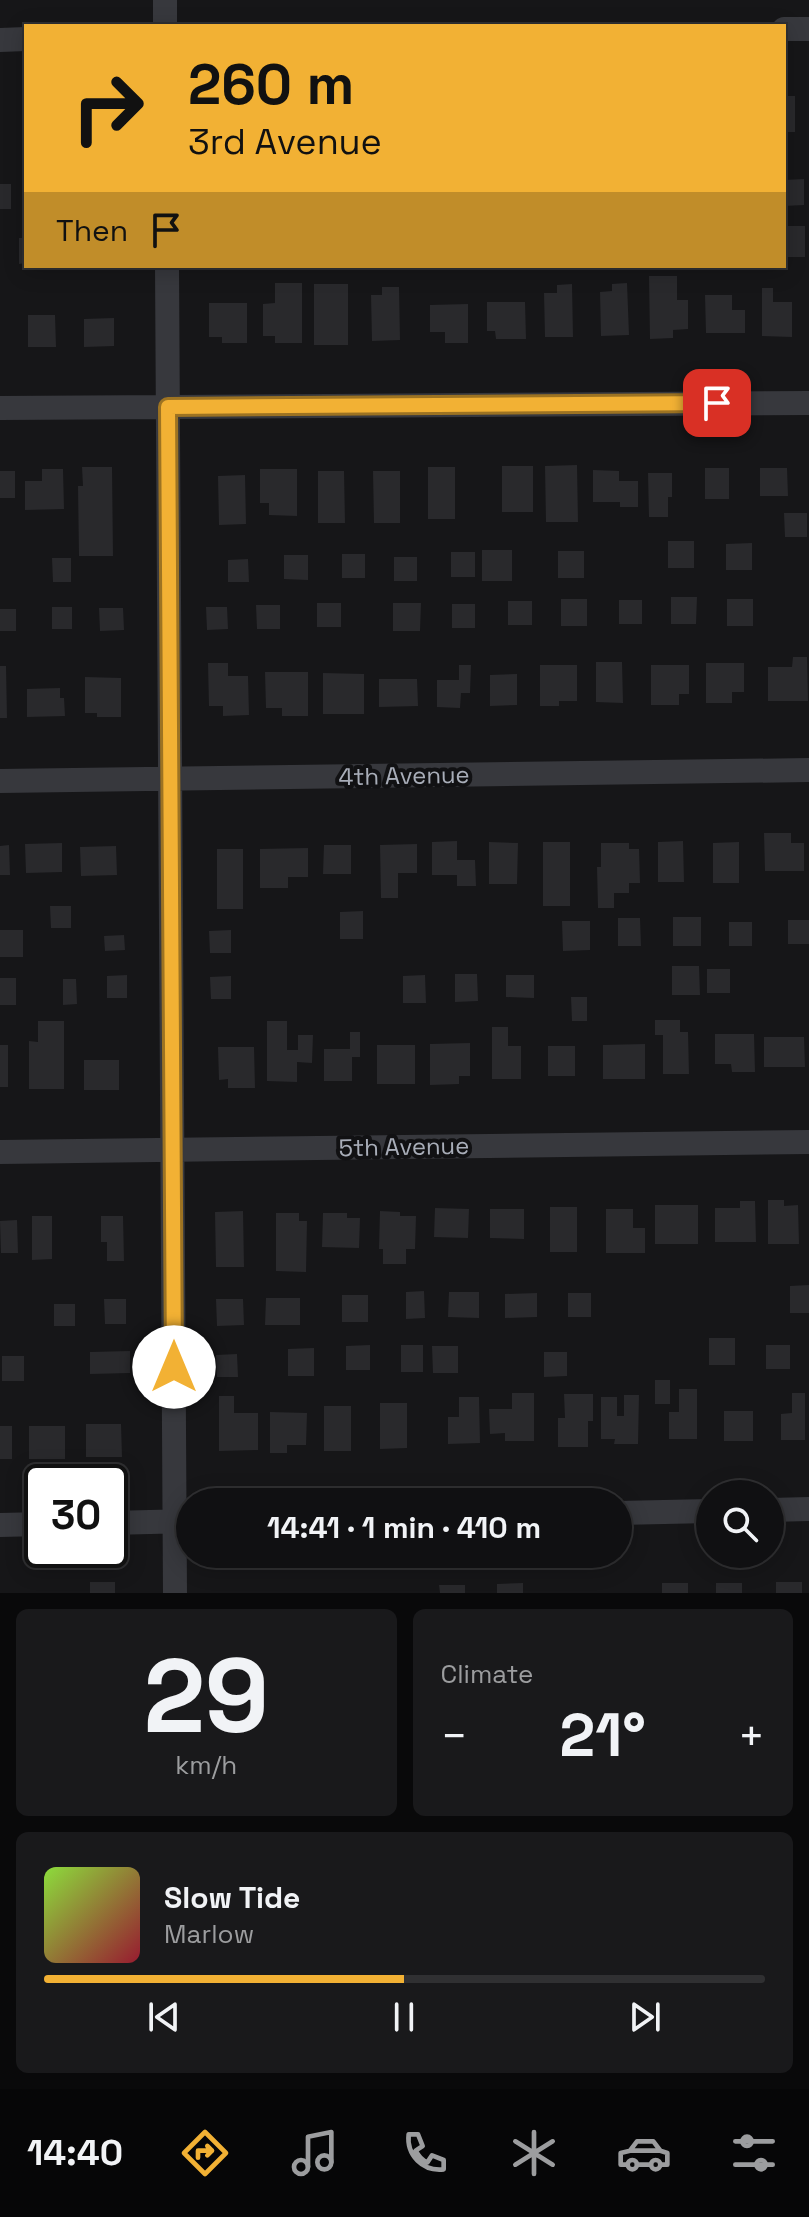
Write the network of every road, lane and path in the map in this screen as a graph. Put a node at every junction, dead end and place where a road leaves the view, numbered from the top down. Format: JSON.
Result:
{"nodes":[{"id":1,"x":165,"y":0,"type":"edge"},
{"id":2,"x":165,"y":24,"type":"edge"},
{"id":3,"x":786,"y":29,"type":"edge"},
{"id":4,"x":809,"y":29,"type":"edge"},
{"id":5,"x":24,"y":39,"type":"edge"},
{"id":6,"x":0,"y":40,"type":"edge"},
{"id":7,"x":167,"y":268,"type":"edge"},
{"id":8,"x":809,"y":403,"type":"edge"},
{"id":9,"x":168,"y":407,"type":"junction"},
{"id":10,"x":0,"y":408,"type":"edge"},
{"id":11,"x":809,"y":770,"type":"edge"},
{"id":12,"x":170,"y":779,"type":"junction"},
{"id":13,"x":0,"y":781,"type":"edge"},
{"id":14,"x":809,"y":1142,"type":"edge"},
{"id":15,"x":172,"y":1149,"type":"junction"},
{"id":16,"x":0,"y":1152,"type":"edge"},
{"id":17,"x":181,"y":1488,"type":"edge"},
{"id":18,"x":809,"y":1509,"type":"edge"},
{"id":19,"x":784,"y":1510,"type":"edge"},
{"id":20,"x":696,"y":1511,"type":"edge"},
{"id":21,"x":632,"y":1513,"type":"edge"},
{"id":22,"x":176,"y":1521,"type":"edge"},
{"id":23,"x":128,"y":1522,"type":"edge"},
{"id":24,"x":24,"y":1524,"type":"edge"},
{"id":25,"x":0,"y":1525,"type":"edge"},
{"id":26,"x":177,"y":1568,"type":"edge"},
{"id":27,"x":175,"y":1593,"type":"edge"}],
"edges":[{"from":1,"to":2,"type":"street"},
{"from":3,"to":4,"type":"street"},
{"from":5,"to":6,"type":"street"},
{"from":7,"to":9,"type":"street"},
{"from":8,"to":9,"type":"street"},
{"from":9,"to":10,"type":"street"},
{"from":9,"to":12,"type":"street"},
{"from":11,"to":12,"type":"street","name":"4th Avenue"},
{"from":12,"to":13,"type":"street","name":"4th Avenue"},
{"from":12,"to":15,"type":"street"},
{"from":14,"to":15,"type":"street","name":"5th Avenue"},
{"from":15,"to":16,"type":"street","name":"5th Avenue"},
{"from":15,"to":17,"type":"street"},
{"from":18,"to":19,"type":"street"},
{"from":20,"to":21,"type":"street"},
{"from":22,"to":23,"type":"street"},
{"from":24,"to":25,"type":"street"},
{"from":26,"to":27,"type":"street"}]}
